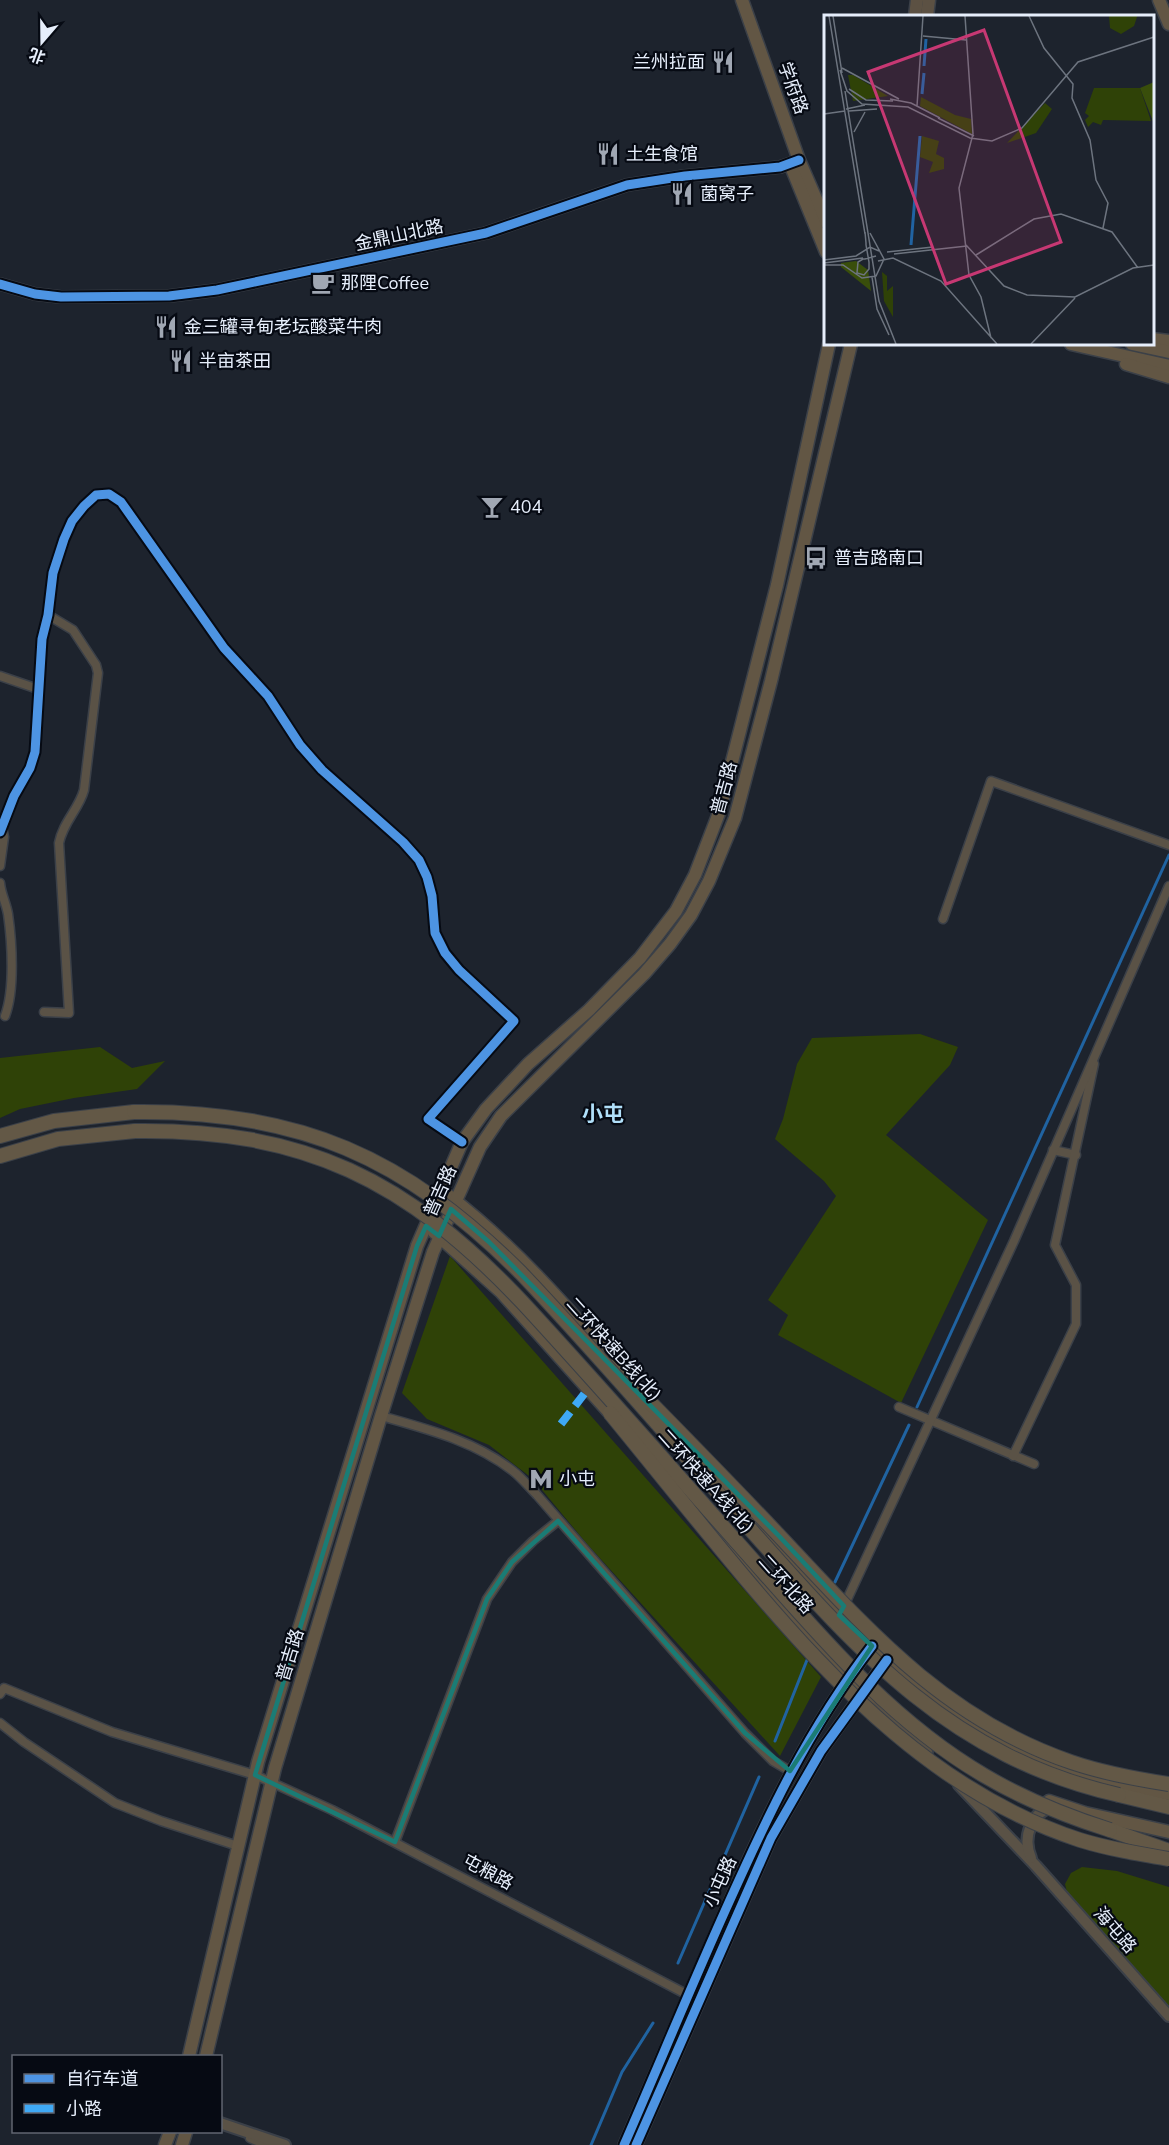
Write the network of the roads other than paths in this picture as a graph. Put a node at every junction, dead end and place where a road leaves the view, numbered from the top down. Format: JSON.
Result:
{"nodes":[{"id":1,"x":742,"y":0,"type":"edge"},
{"id":2,"x":917,"y":0,"type":"edge"},
{"id":3,"x":929,"y":0,"type":"edge"},
{"id":4,"x":1159,"y":0,"type":"edge"},
{"id":5,"x":915,"y":15,"type":"edge"},
{"id":6,"x":927,"y":15,"type":"edge"},
{"id":7,"x":1169,"y":24,"type":"edge"},
{"id":8,"x":794,"y":162,"type":"junction"},
{"id":9,"x":824,"y":220,"type":"edge"},
{"id":10,"x":824,"y":249,"type":"edge"},
{"id":11,"x":0,"y":284,"type":"edge"},
{"id":12,"x":1154,"y":339,"type":"edge"},
{"id":13,"x":1169,"y":341,"type":"edge"},
{"id":14,"x":829,"y":345,"type":"edge"},
{"id":15,"x":851,"y":345,"type":"edge"},
{"id":16,"x":1077,"y":345,"type":"edge"},
{"id":17,"x":1078,"y":345,"type":"edge"},
{"id":18,"x":1137,"y":345,"type":"edge"},
{"id":19,"x":1169,"y":352,"type":"edge"},
{"id":20,"x":1169,"y":366,"type":"edge"},
{"id":21,"x":1169,"y":377,"type":"edge"},
{"id":22,"x":48,"y":615,"type":"junction"},
{"id":23,"x":0,"y":676,"type":"edge"},
{"id":24,"x":38,"y":689,"type":"junction"},
{"id":25,"x":1,"y":830,"type":"edge"},
{"id":26,"x":1169,"y":845,"type":"edge"},
{"id":27,"x":0,"y":866,"type":"edge"},
{"id":28,"x":0,"y":883,"type":"edge"},
{"id":29,"x":1169,"y":886,"type":"edge"},
{"id":30,"x":943,"y":919,"type":"dead end"},
{"id":31,"x":44,"y":1012,"type":"dead end"},
{"id":32,"x":4,"y":1016,"type":"dead end"},
{"id":33,"x":1096,"y":1058,"type":"dead end"},
{"id":34,"x":0,"y":1136,"type":"edge"},
{"id":35,"x":462,"y":1142,"type":"junction"},
{"id":36,"x":1053,"y":1150,"type":"junction"},
{"id":37,"x":1076,"y":1155,"type":"junction"},
{"id":38,"x":0,"y":1156,"type":"edge"},
{"id":39,"x":441,"y":1190,"type":"junction"},
{"id":40,"x":454,"y":1200,"type":"junction"},
{"id":41,"x":426,"y":1226,"type":"junction"},
{"id":42,"x":439,"y":1236,"type":"junction"},
{"id":43,"x":521,"y":1273,"type":"junction"},
{"id":44,"x":507,"y":1286,"type":"junction"},
{"id":45,"x":899,"y":1407,"type":"dead end"},
{"id":46,"x":381,"y":1416,"type":"junction"},
{"id":47,"x":931,"y":1422,"type":"junction"},
{"id":48,"x":1013,"y":1456,"type":"junction"},
{"id":49,"x":1034,"y":1464,"type":"dead end"},
{"id":50,"x":558,"y":1521,"type":"junction"},
{"id":51,"x":839,"y":1615,"type":"junction"},
{"id":52,"x":872,"y":1646,"type":"junction"},
{"id":53,"x":887,"y":1660,"type":"junction"},
{"id":54,"x":849,"y":1677,"type":"junction"},
{"id":55,"x":866,"y":1692,"type":"junction"},
{"id":56,"x":0,"y":1694,"type":"edge"},
{"id":57,"x":0,"y":1723,"type":"edge"},
{"id":58,"x":790,"y":1771,"type":"junction"},
{"id":59,"x":255,"y":1775,"type":"junction"},
{"id":60,"x":271,"y":1782,"type":"junction"},
{"id":61,"x":1169,"y":1784,"type":"edge"},
{"id":62,"x":1169,"y":1794,"type":"edge"},
{"id":63,"x":1169,"y":1805,"type":"edge"},
{"id":64,"x":1061,"y":1806,"type":"junction"},
{"id":65,"x":1110,"y":1830,"type":"junction"},
{"id":66,"x":1169,"y":1832,"type":"edge"},
{"id":67,"x":395,"y":1842,"type":"junction"},
{"id":68,"x":238,"y":1846,"type":"junction"},
{"id":69,"x":1169,"y":1846,"type":"edge"},
{"id":70,"x":1169,"y":1851,"type":"edge"},
{"id":71,"x":1169,"y":1859,"type":"edge"},
{"id":72,"x":1036,"y":1866,"type":"junction"},
{"id":73,"x":688,"y":1995,"type":"junction"},
{"id":74,"x":1169,"y":2016,"type":"edge"},
{"id":75,"x":189,"y":2055,"type":"edge"},
{"id":76,"x":206,"y":2055,"type":"edge"},
{"id":77,"x":222,"y":2126,"type":"edge"},
{"id":78,"x":222,"y":2126,"type":"edge"},
{"id":79,"x":266,"y":2145,"type":"edge"},
{"id":80,"x":285,"y":2145,"type":"edge"},
{"id":81,"x":624,"y":2145,"type":"edge"},
{"id":82,"x":636,"y":2145,"type":"edge"}],
"edges":[{"from":1,"to":8,"type":"main road","name":"学府路"},
{"from":2,"to":5,"type":"main road"},
{"from":3,"to":6,"type":"main road"},
{"from":4,"to":7,"type":"main road"},
{"from":8,"to":9,"type":"main road","name":"学府路"},
{"from":8,"to":10,"type":"main road","name":"学府路"},
{"from":8,"to":11,"type":"street","name":"金鼎山北路"},
{"from":12,"to":13,"type":"main road"},
{"from":14,"to":35,"type":"main road","name":"普吉路"},
{"from":15,"to":40,"type":"main road","name":"普吉路"},
{"from":16,"to":21,"type":"main road"},
{"from":17,"to":20,"type":"main road"},
{"from":18,"to":19,"type":"main road"},
{"from":22,"to":24,"type":"street"},
{"from":22,"to":31,"type":"street"},
{"from":22,"to":35,"type":"street"},
{"from":23,"to":24,"type":"street"},
{"from":24,"to":25,"type":"street"},
{"from":25,"to":27,"type":"street"},
{"from":26,"to":30,"type":"street"},
{"from":28,"to":32,"type":"street"},
{"from":29,"to":36,"type":"street"},
{"from":33,"to":37,"type":"street"},
{"from":34,"to":43,"type":"highway","name":"二环快速B线(北)","bridge":true},
{"from":35,"to":39,"type":"main road","name":"普吉路"},
{"from":36,"to":37,"type":"street"},
{"from":36,"to":47,"type":"street"},
{"from":37,"to":48,"type":"street"},
{"from":38,"to":44,"type":"highway","name":"二环快速A线(北)","bridge":true},
{"from":39,"to":40,"type":"main road","name":"二环北路"},
{"from":39,"to":41,"type":"main road","name":"普吉路"},
{"from":40,"to":42,"type":"main road","name":"普吉路"},
{"from":40,"to":51,"type":"main road","name":"二环北路"},
{"from":41,"to":42,"type":"main road","name":"二环北路"},
{"from":41,"to":59,"type":"main road","name":"普吉路"},
{"from":42,"to":46,"type":"main road","name":"普吉路"},
{"from":42,"to":54,"type":"main road","name":"二环北路"},
{"from":43,"to":61,"type":"highway","bridge":true},
{"from":43,"to":63,"type":"highway","name":"二环快速B线(北)","bridge":true},
{"from":44,"to":65,"type":"highway","name":"二环快速A线(北)","bridge":true},
{"from":44,"to":71,"type":"highway","bridge":true},
{"from":45,"to":47,"type":"street"},
{"from":46,"to":50,"type":"street"},
{"from":46,"to":60,"type":"main road","name":"普吉路"},
{"from":47,"to":48,"type":"street"},
{"from":47,"to":51,"type":"street"},
{"from":48,"to":49,"type":"street"},
{"from":50,"to":58,"type":"street"},
{"from":50,"to":67,"type":"street"},
{"from":51,"to":52,"type":"main road","name":"二环北路"},
{"from":52,"to":53,"type":"main road","name":"二环北路"},
{"from":52,"to":54,"type":"street","name":"小屯路"},
{"from":53,"to":55,"type":"street","name":"小屯路"},
{"from":53,"to":62,"type":"main road","name":"二环北路"},
{"from":54,"to":55,"type":"main road","name":"二环北路"},
{"from":54,"to":58,"type":"street","name":"小屯路"},
{"from":55,"to":64,"type":"main road","name":"二环北路"},
{"from":55,"to":72,"type":"street","name":"海屯路"},
{"from":55,"to":82,"type":"street","name":"小屯路"},
{"from":56,"to":59,"type":"street"},
{"from":57,"to":68,"type":"street"},
{"from":58,"to":73,"type":"street","name":"小屯路"},
{"from":59,"to":60,"type":"street","name":"屯粮路"},
{"from":59,"to":68,"type":"main road","name":"普吉路"},
{"from":60,"to":67,"type":"street","name":"屯粮路"},
{"from":60,"to":76,"type":"main road","name":"普吉路"},
{"from":64,"to":66,"type":"main road","name":"二环北路"},
{"from":64,"to":72,"type":"street"},
{"from":65,"to":69,"type":"highway"},
{"from":65,"to":70,"type":"highway"},
{"from":67,"to":73,"type":"street","name":"屯粮路"},
{"from":68,"to":75,"type":"main road","name":"普吉路"},
{"from":72,"to":74,"type":"street","name":"海屯路"},
{"from":73,"to":81,"type":"street","name":"小屯路"},
{"from":77,"to":79,"type":"street"},
{"from":78,"to":80,"type":"street"}]}
